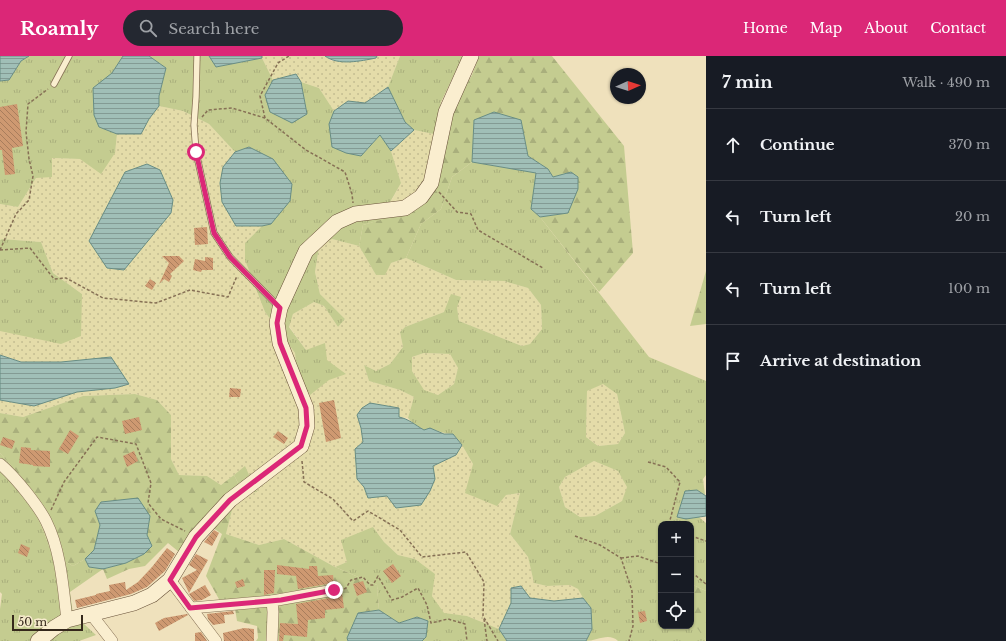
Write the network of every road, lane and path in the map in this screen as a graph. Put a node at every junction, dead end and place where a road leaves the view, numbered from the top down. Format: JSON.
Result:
{"nodes":[{"id":1,"x":69,"y":56,"type":"edge"},
{"id":2,"x":197,"y":56,"type":"edge"},
{"id":3,"x":289,"y":56,"type":"edge"},
{"id":4,"x":471,"y":56,"type":"edge"},
{"id":5,"x":54,"y":84,"type":"joint"},
{"id":6,"x":265,"y":118,"type":"junction"},
{"id":7,"x":194,"y":125,"type":"junction"},
{"id":8,"x":431,"y":183,"type":"junction"},
{"id":9,"x":355,"y":214,"type":"junction"},
{"id":10,"x":0,"y":250,"type":"edge"},
{"id":11,"x":241,"y":268,"type":"junction"},
{"id":12,"x":543,"y":268,"type":"dead end"},
{"id":13,"x":280,"y":308,"type":"junction"},
{"id":14,"x":301,"y":446,"type":"junction"},
{"id":15,"x":648,"y":462,"type":"dead end"},
{"id":16,"x":0,"y":464,"type":"edge"},
{"id":17,"x":46,"y":521,"type":"junction"},
{"id":18,"x":670,"y":521,"type":"edge"},
{"id":19,"x":575,"y":536,"type":"dead end"},
{"id":20,"x":196,"y":537,"type":"junction"},
{"id":21,"x":694,"y":537,"type":"edge"},
{"id":22,"x":706,"y":542,"type":"edge"},
{"id":23,"x":621,"y":558,"type":"junction"},
{"id":24,"x":658,"y":563,"type":"edge"},
{"id":25,"x":694,"y":575,"type":"edge"},
{"id":26,"x":170,"y":580,"type":"junction"},
{"id":27,"x":706,"y":584,"type":"edge"},
{"id":28,"x":334,"y":590,"type":"joint"},
{"id":29,"x":272,"y":601,"type":"junction"},
{"id":30,"x":190,"y":608,"type":"junction"},
{"id":31,"x":91,"y":614,"type":"junction"},
{"id":32,"x":483,"y":616,"type":"junction"},
{"id":33,"x":67,"y":620,"type":"junction"},
{"id":34,"x":38,"y":641,"type":"edge"},
{"id":35,"x":112,"y":641,"type":"edge"},
{"id":36,"x":216,"y":641,"type":"edge"},
{"id":37,"x":272,"y":641,"type":"edge"},
{"id":38,"x":468,"y":641,"type":"edge"},
{"id":39,"x":487,"y":641,"type":"edge"},
{"id":40,"x":498,"y":641,"type":"edge"},
{"id":41,"x":629,"y":641,"type":"edge"}],
"edges":[{"from":1,"to":5,"type":"lane"},
{"from":2,"to":7,"type":"lane"},
{"from":3,"to":6,"type":"path"},
{"from":4,"to":8,"type":"street"},
{"from":5,"to":10,"type":"path"},
{"from":6,"to":7,"type":"path"},
{"from":6,"to":9,"type":"path"},
{"from":7,"to":11,"type":"lane"},
{"from":8,"to":9,"type":"street"},
{"from":8,"to":12,"type":"path"},
{"from":9,"to":13,"type":"street"},
{"from":10,"to":11,"type":"path"},
{"from":11,"to":13,"type":"lane"},
{"from":13,"to":14,"type":"street"},
{"from":14,"to":20,"type":"street"},
{"from":14,"to":32,"type":"path"},
{"from":15,"to":18,"type":"path"},
{"from":16,"to":17,"type":"street"},
{"from":17,"to":20,"type":"path"},
{"from":17,"to":33,"type":"street"},
{"from":19,"to":23,"type":"path"},
{"from":20,"to":26,"type":"street"},
{"from":21,"to":22,"type":"path"},
{"from":23,"to":24,"type":"path"},
{"from":23,"to":41,"type":"path"},
{"from":25,"to":27,"type":"path"},
{"from":26,"to":30,"type":"street"},
{"from":26,"to":31,"type":"street"},
{"from":28,"to":29,"type":"street"},
{"from":28,"to":38,"type":"path"},
{"from":29,"to":30,"type":"street"},
{"from":29,"to":37,"type":"street"},
{"from":30,"to":36,"type":"street"},
{"from":31,"to":33,"type":"street"},
{"from":31,"to":35,"type":"street"},
{"from":32,"to":39,"type":"path"},
{"from":32,"to":40,"type":"path"},
{"from":33,"to":34,"type":"street"}]}
